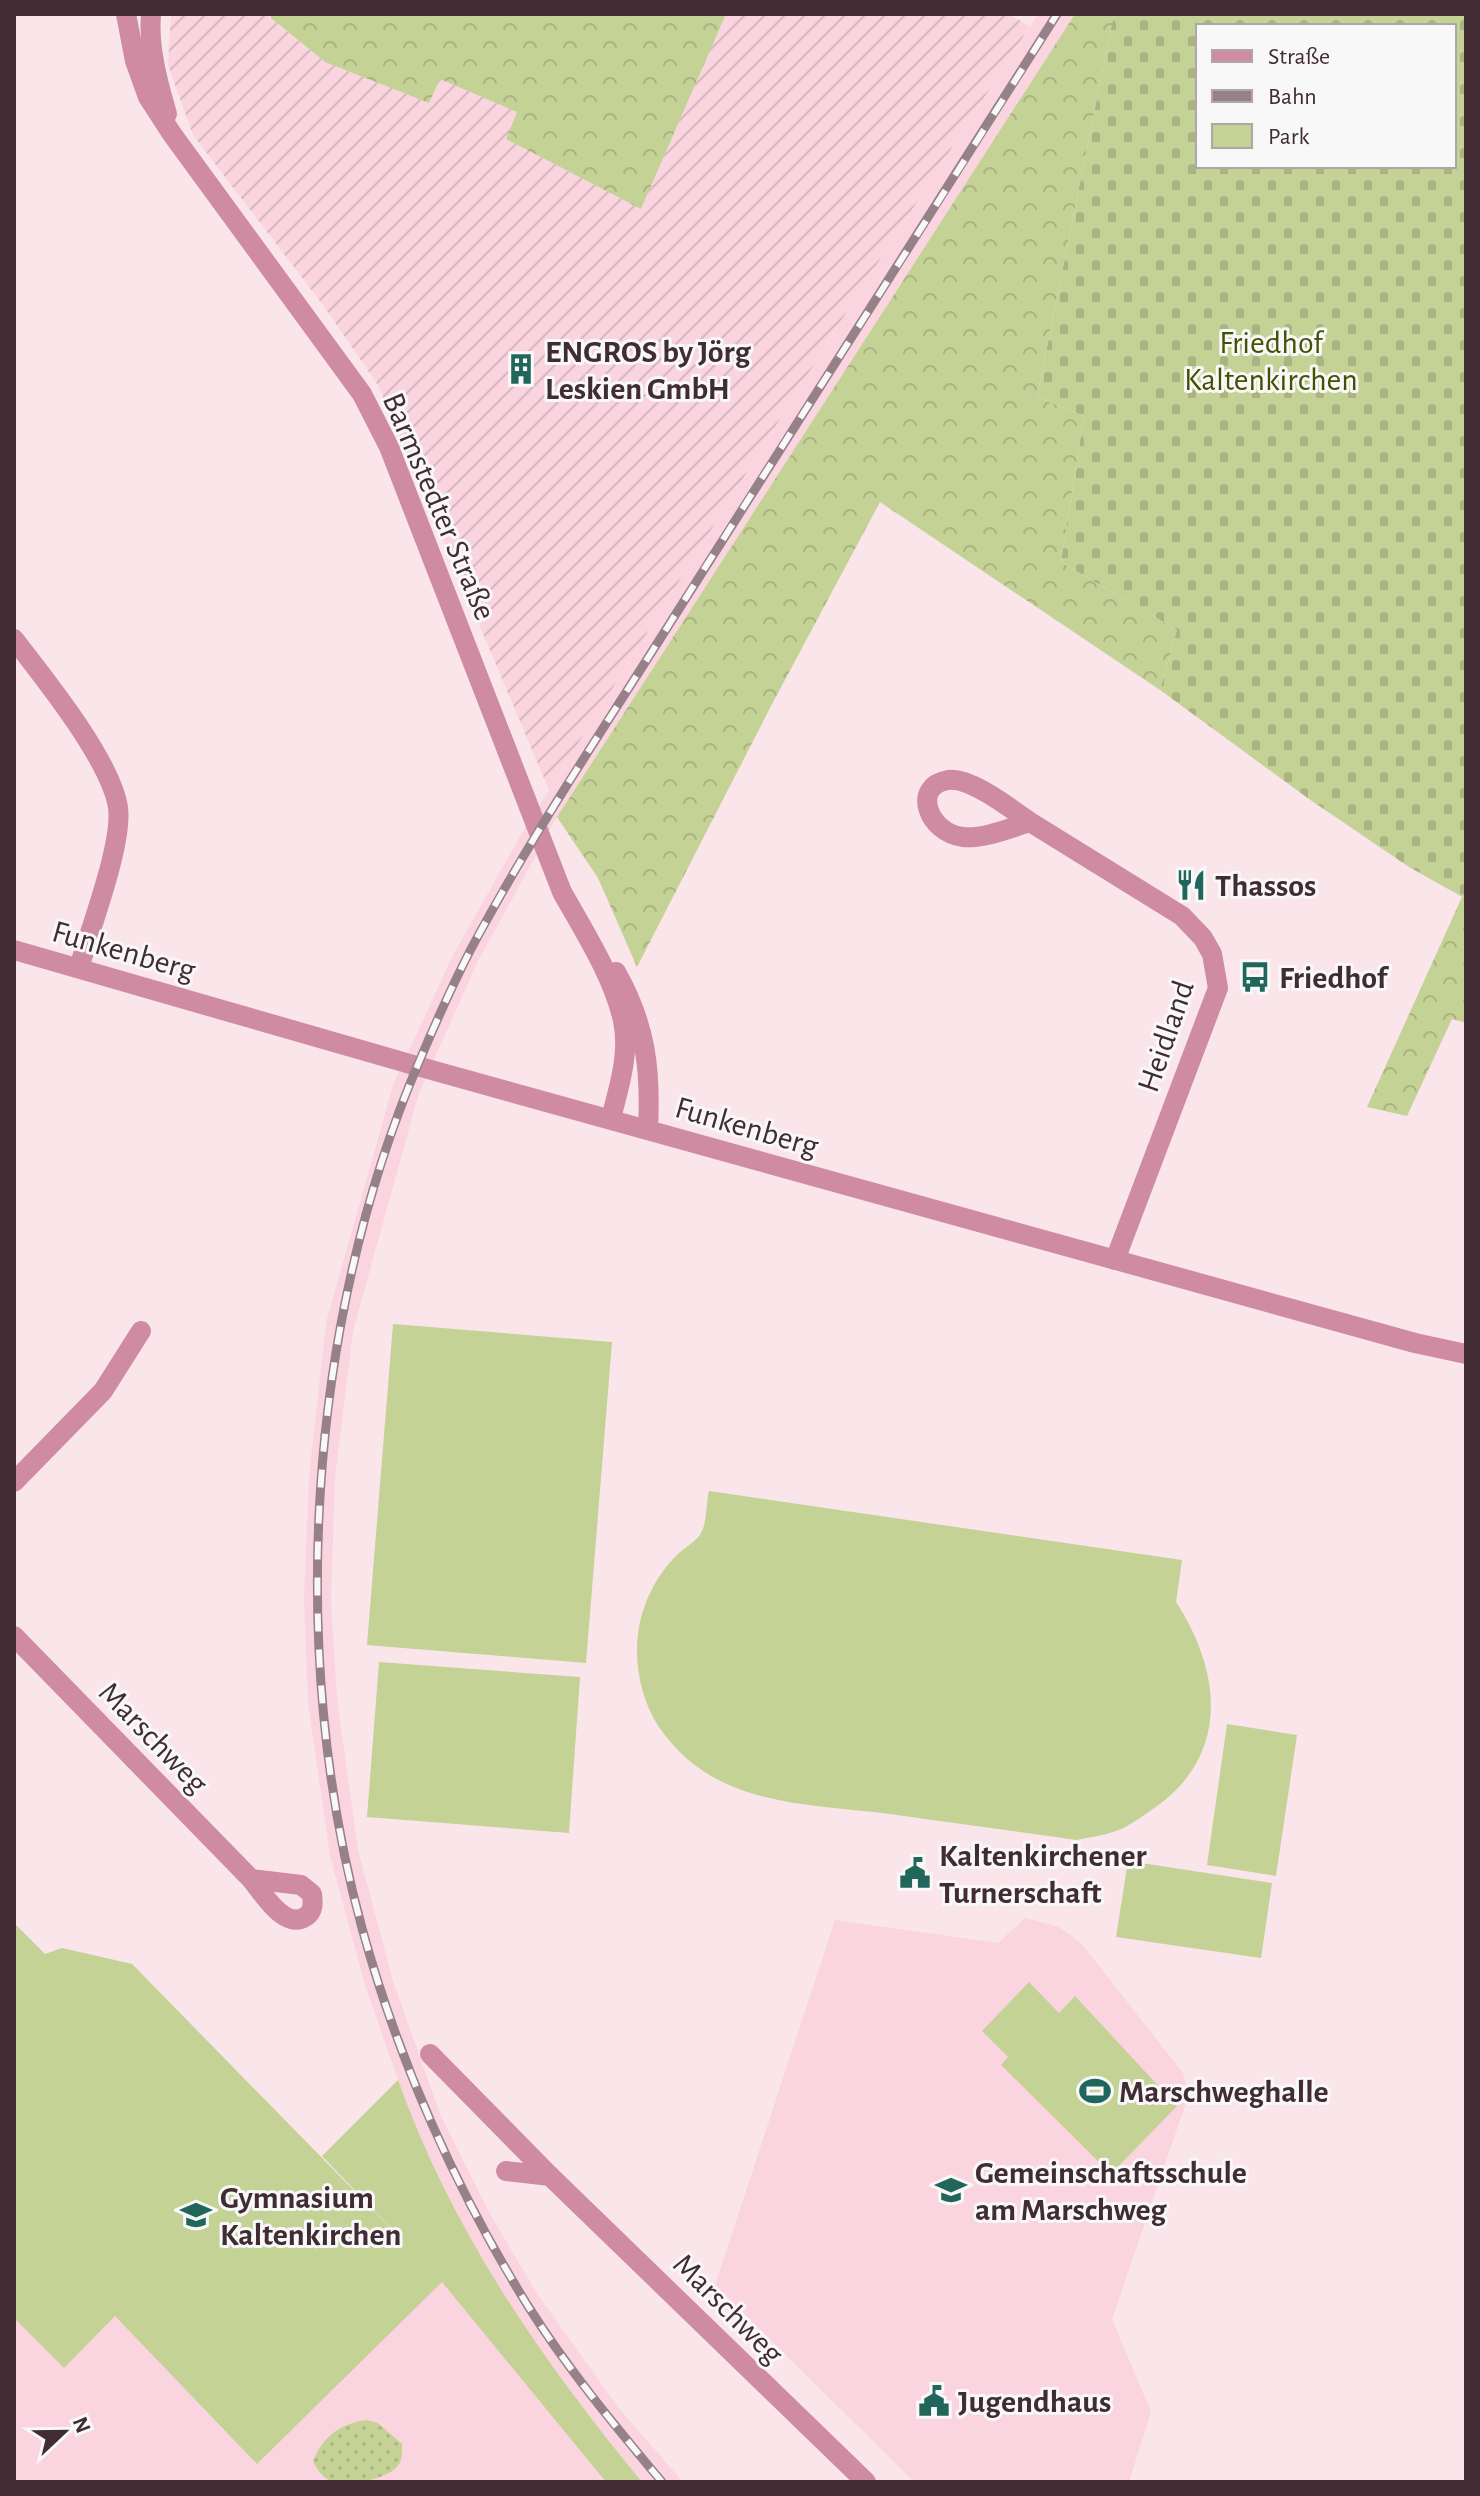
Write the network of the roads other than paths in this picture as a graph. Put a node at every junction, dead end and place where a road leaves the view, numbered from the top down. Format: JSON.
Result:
{"nodes":[{"id":1,"x":126,"y":14,"type":"edge"},
{"id":2,"x":151,"y":14,"type":"edge"},
{"id":3,"x":172,"y":134,"type":"junction"},
{"id":4,"x":14,"y":639,"type":"edge"},
{"id":5,"x":1030,"y":822,"type":"dead end"},
{"id":6,"x":588,"y":938,"type":"junction"},
{"id":7,"x":14,"y":950,"type":"edge"},
{"id":8,"x":79,"y":968,"type":"junction"},
{"id":9,"x":611,"y":1118,"type":"junction"},
{"id":10,"x":648,"y":1129,"type":"junction"},
{"id":11,"x":1115,"y":1260,"type":"junction"},
{"id":12,"x":141,"y":1331,"type":"dead end"},
{"id":13,"x":1466,"y":1354,"type":"edge"},
{"id":14,"x":14,"y":1482,"type":"edge"},
{"id":15,"x":14,"y":1636,"type":"edge"},
{"id":16,"x":251,"y":1879,"type":"dead end"},
{"id":17,"x":430,"y":2054,"type":"dead end"},
{"id":18,"x":506,"y":2171,"type":"dead end"},
{"id":19,"x":550,"y":2176,"type":"junction"},
{"id":20,"x":866,"y":2482,"type":"edge"}],
"edges":[{"from":1,"to":3,"type":"street","name":"Barmstedter Straße"},
{"from":2,"to":3,"type":"street","name":"Barmstedter Straße"},
{"from":3,"to":6,"type":"street","name":"Barmstedter Straße"},
{"from":4,"to":8,"type":"street"},
{"from":5,"to":11,"type":"street","name":"Heidland"},
{"from":6,"to":9,"type":"street","name":"Barmstedter Straße"},
{"from":6,"to":10,"type":"street","name":"Barmstedter Straße"},
{"from":7,"to":8,"type":"street","name":"Funkenberg"},
{"from":8,"to":9,"type":"street","name":"Funkenberg"},
{"from":9,"to":10,"type":"street","name":"Funkenberg"},
{"from":10,"to":11,"type":"street","name":"Funkenberg"},
{"from":11,"to":13,"type":"street","name":"Funkenberg"},
{"from":12,"to":14,"type":"street"},
{"from":15,"to":16,"type":"street","name":"Marschweg"},
{"from":17,"to":19,"type":"street","name":"Marschweg"},
{"from":18,"to":19,"type":"street"},
{"from":19,"to":20,"type":"street","name":"Marschweg"}]}
